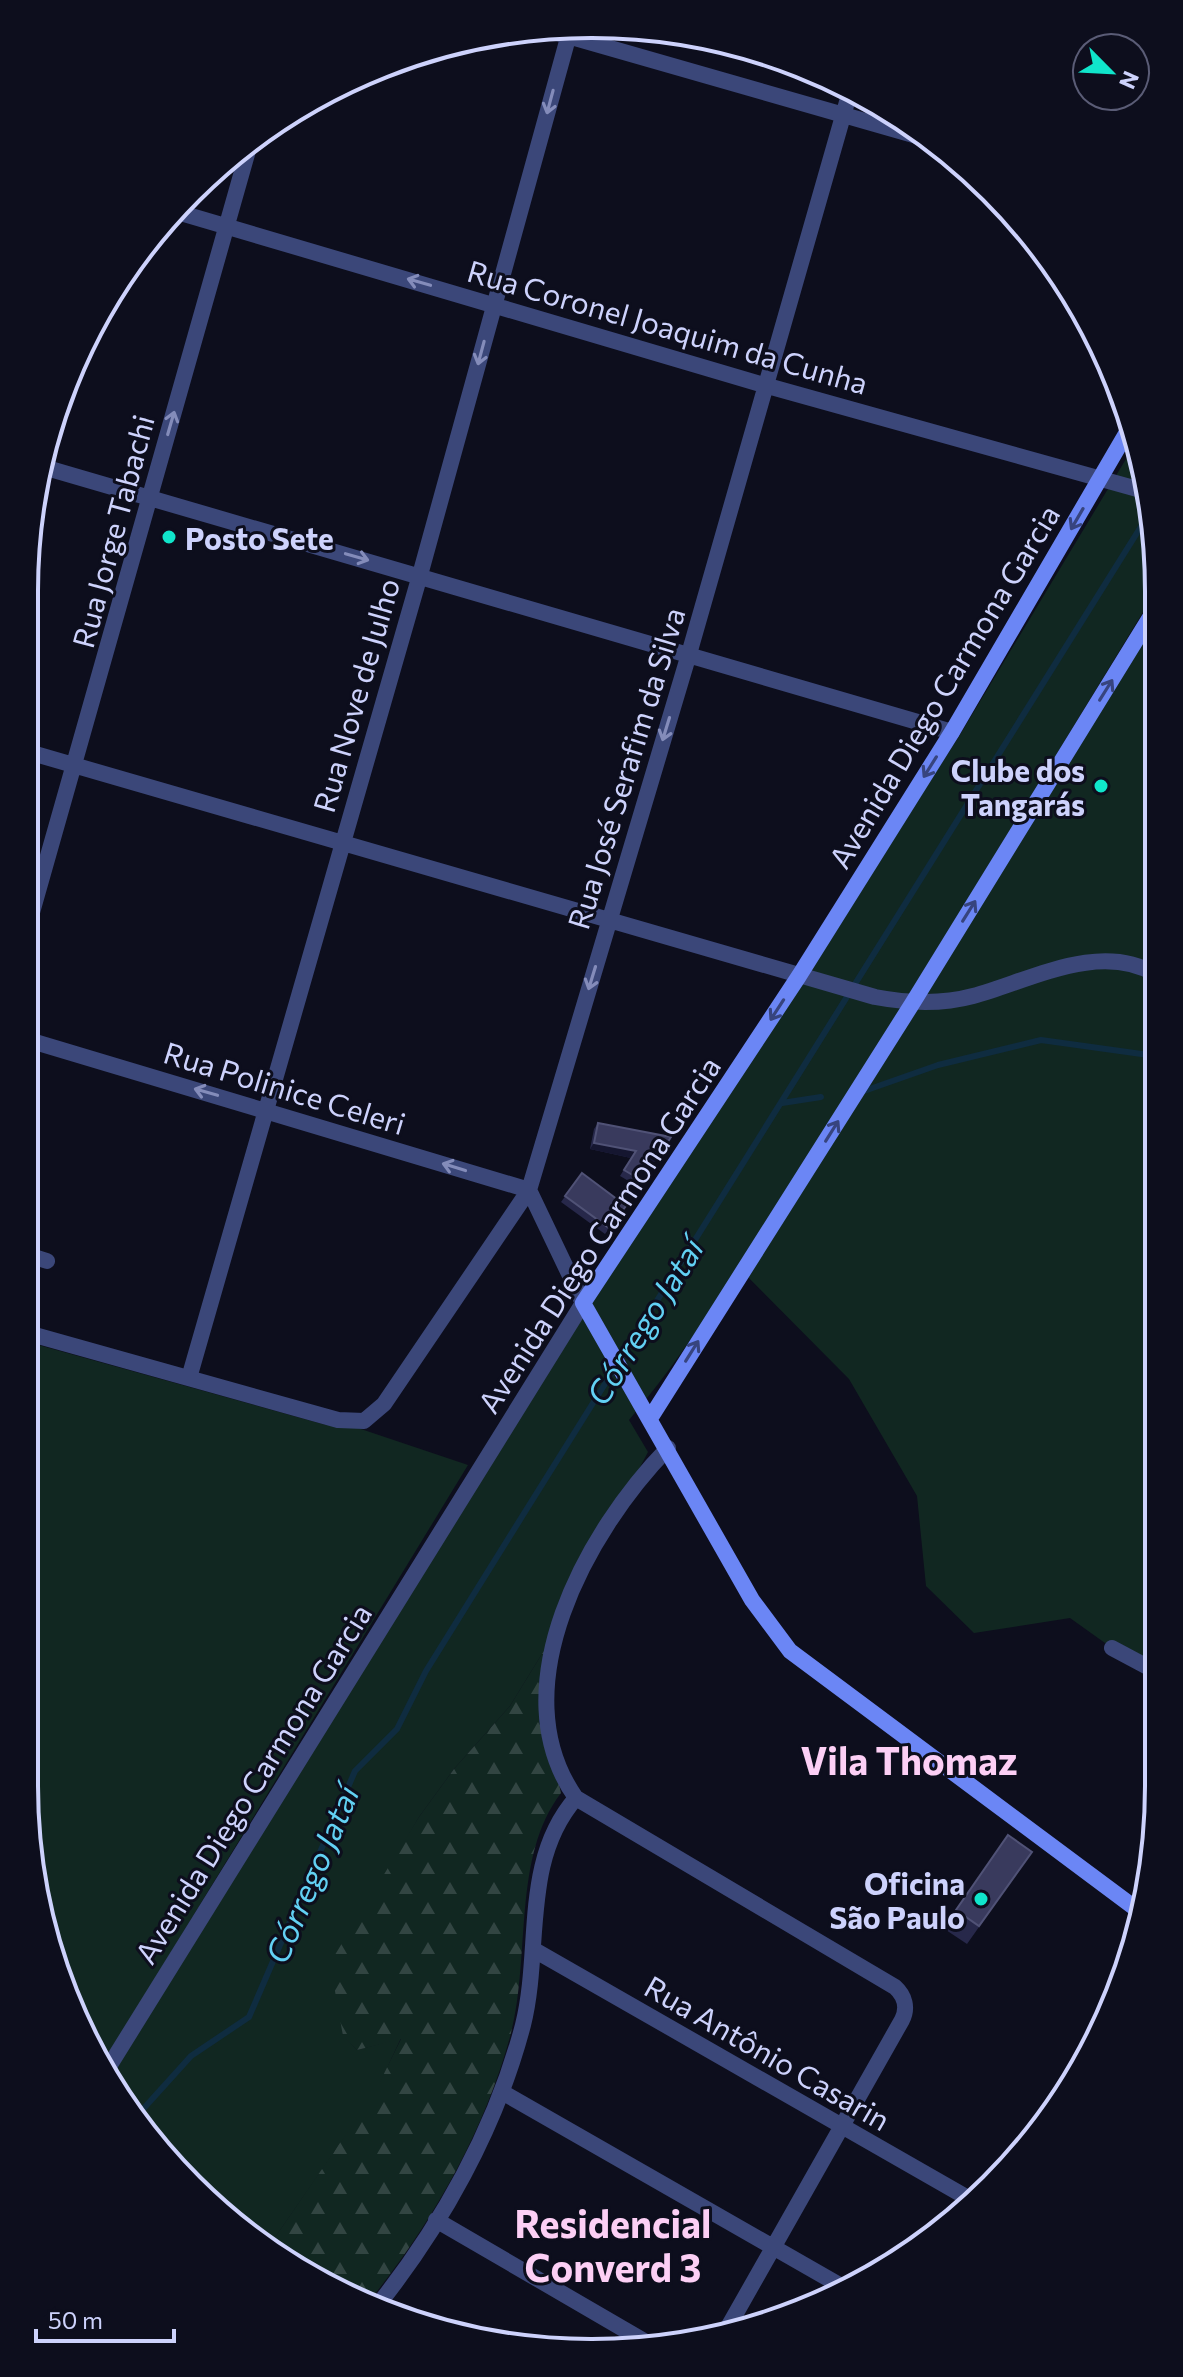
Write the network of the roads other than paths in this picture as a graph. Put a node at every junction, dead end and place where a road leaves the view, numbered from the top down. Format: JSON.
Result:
{"nodes":[{"id":1,"x":590,"y":38,"type":"edge"},
{"id":2,"x":568,"y":39,"type":"edge"},
{"id":3,"x":848,"y":101,"type":"edge"},
{"id":4,"x":844,"y":115,"type":"junction"},
{"id":5,"x":898,"y":131,"type":"edge"},
{"id":6,"x":245,"y":160,"type":"edge"},
{"id":7,"x":186,"y":215,"type":"edge"},
{"id":8,"x":226,"y":226,"type":"junction"},
{"id":9,"x":494,"y":303,"type":"junction"},
{"id":10,"x":764,"y":385,"type":"junction"},
{"id":11,"x":1123,"y":439,"type":"edge"},
{"id":12,"x":52,"y":470,"type":"edge"},
{"id":13,"x":1100,"y":479,"type":"junction"},
{"id":14,"x":1135,"y":489,"type":"edge"},
{"id":15,"x":150,"y":498,"type":"junction"},
{"id":16,"x":420,"y":575,"type":"junction"},
{"id":17,"x":1145,"y":626,"type":"edge"},
{"id":18,"x":689,"y":654,"type":"junction"},
{"id":19,"x":952,"y":732,"type":"junction"},
{"id":20,"x":38,"y":755,"type":"edge"},
{"id":21,"x":76,"y":766,"type":"junction"},
{"id":22,"x":341,"y":844,"type":"junction"},
{"id":23,"x":38,"y":893,"type":"edge"},
{"id":24,"x":609,"y":920,"type":"junction"},
{"id":25,"x":1145,"y":970,"type":"edge"},
{"id":26,"x":799,"y":976,"type":"junction"},
{"id":27,"x":912,"y":1004,"type":"junction"},
{"id":28,"x":38,"y":1043,"type":"edge"},
{"id":29,"x":267,"y":1110,"type":"junction"},
{"id":30,"x":529,"y":1190,"type":"junction"},
{"id":31,"x":38,"y":1258,"type":"edge"},
{"id":32,"x":47,"y":1261,"type":"dead end"},
{"id":33,"x":588,"y":1310,"type":"junction"},
{"id":34,"x":38,"y":1336,"type":"edge"},
{"id":35,"x":189,"y":1378,"type":"junction"},
{"id":36,"x":651,"y":1417,"type":"junction"},
{"id":37,"x":668,"y":1448,"type":"junction"},
{"id":38,"x":1112,"y":1648,"type":"dead end"},
{"id":39,"x":1145,"y":1666,"type":"edge"},
{"id":40,"x":576,"y":1798,"type":"junction"},
{"id":41,"x":1131,"y":1905,"type":"edge"},
{"id":42,"x":536,"y":1951,"type":"junction"},
{"id":43,"x":112,"y":2062,"type":"edge"},
{"id":44,"x":502,"y":2092,"type":"junction"},
{"id":45,"x":842,"y":2127,"type":"junction"},
{"id":46,"x":963,"y":2195,"type":"edge"},
{"id":47,"x":436,"y":2220,"type":"junction"},
{"id":48,"x":774,"y":2247,"type":"junction"},
{"id":49,"x":835,"y":2282,"type":"edge"},
{"id":50,"x":383,"y":2298,"type":"edge"},
{"id":51,"x":732,"y":2321,"type":"edge"},
{"id":52,"x":637,"y":2337,"type":"edge"}],
"edges":[{"from":1,"to":4,"type":"street"},
{"from":2,"to":9,"type":"street","name":"Rua Nove de Julho","one_way":true},
{"from":3,"to":4,"type":"street","name":"Rua José Serafim da Silva"},
{"from":4,"to":5,"type":"street"},
{"from":4,"to":10,"type":"street","name":"Rua José Serafim da Silva"},
{"from":6,"to":8,"type":"street","name":"Rua Jorge Tabachi"},
{"from":7,"to":8,"type":"street","name":"Rua Coronel Joaquim da Cunha"},
{"from":9,"to":8,"type":"street","name":"Rua Coronel Joaquim da Cunha","one_way":true},
{"from":15,"to":8,"type":"street","name":"Rua Jorge Tabachi","one_way":true},
{"from":9,"to":10,"type":"street","name":"Rua Coronel Joaquim da Cunha"},
{"from":9,"to":16,"type":"street","name":"Rua Nove de Julho","one_way":true},
{"from":10,"to":13,"type":"street","name":"Rua Coronel Joaquim da Cunha"},
{"from":10,"to":18,"type":"street","name":"Rua José Serafim da Silva"},
{"from":11,"to":13,"type":"main road","name":"Avenida Diego Carmona Garcia"},
{"from":12,"to":15,"type":"street"},
{"from":13,"to":14,"type":"street","name":"Rua Coronel Joaquim da Cunha"},
{"from":13,"to":19,"type":"main road","name":"Avenida Diego Carmona Garcia","one_way":true},
{"from":15,"to":16,"type":"street","one_way":true},
{"from":15,"to":21,"type":"street","name":"Rua Jorge Tabachi"},
{"from":16,"to":18,"type":"street"},
{"from":16,"to":22,"type":"street","name":"Rua Nove de Julho"},
{"from":27,"to":17,"type":"main road","one_way":true},
{"from":18,"to":19,"type":"street"},
{"from":18,"to":24,"type":"street","name":"Rua José Serafim da Silva","one_way":true},
{"from":19,"to":26,"type":"main road","name":"Avenida Diego Carmona Garcia","one_way":true},
{"from":20,"to":21,"type":"street"},
{"from":21,"to":22,"type":"street"},
{"from":21,"to":23,"type":"street","name":"Rua Jorge Tabachi"},
{"from":22,"to":24,"type":"street"},
{"from":22,"to":29,"type":"street","name":"Rua Nove de Julho"},
{"from":24,"to":26,"type":"street"},
{"from":24,"to":30,"type":"street","name":"Rua José Serafim da Silva","one_way":true},
{"from":25,"to":27,"type":"street"},
{"from":26,"to":27,"type":"street"},
{"from":26,"to":33,"type":"main road","name":"Avenida Diego Carmona Garcia","one_way":true},
{"from":36,"to":27,"type":"main road","one_way":true},
{"from":29,"to":28,"type":"street","name":"Rua Polinice Celeri","one_way":true},
{"from":30,"to":29,"type":"street","name":"Rua Polinice Celeri","one_way":true},
{"from":29,"to":35,"type":"street","name":"Rua Nove de Julho"},
{"from":30,"to":33,"type":"street"},
{"from":30,"to":35,"type":"street","name":"Rua José Serafim da Silva"},
{"from":31,"to":32,"type":"street"},
{"from":33,"to":36,"type":"main road"},
{"from":33,"to":43,"type":"street","name":"Avenida Diego Carmona Garcia"},
{"from":34,"to":35,"type":"street"},
{"from":36,"to":37,"type":"main road"},
{"from":37,"to":40,"type":"street"},
{"from":37,"to":41,"type":"main road"},
{"from":38,"to":39,"type":"street"},
{"from":40,"to":42,"type":"street"},
{"from":40,"to":45,"type":"street"},
{"from":42,"to":44,"type":"street"},
{"from":42,"to":45,"type":"street","name":"Rua Antônio Casarin"},
{"from":44,"to":47,"type":"street"},
{"from":44,"to":48,"type":"street"},
{"from":45,"to":46,"type":"street","name":"Rua Antônio Casarin"},
{"from":45,"to":48,"type":"street"},
{"from":47,"to":50,"type":"street"},
{"from":47,"to":52,"type":"street"},
{"from":48,"to":49,"type":"street"},
{"from":48,"to":51,"type":"street"}]}
